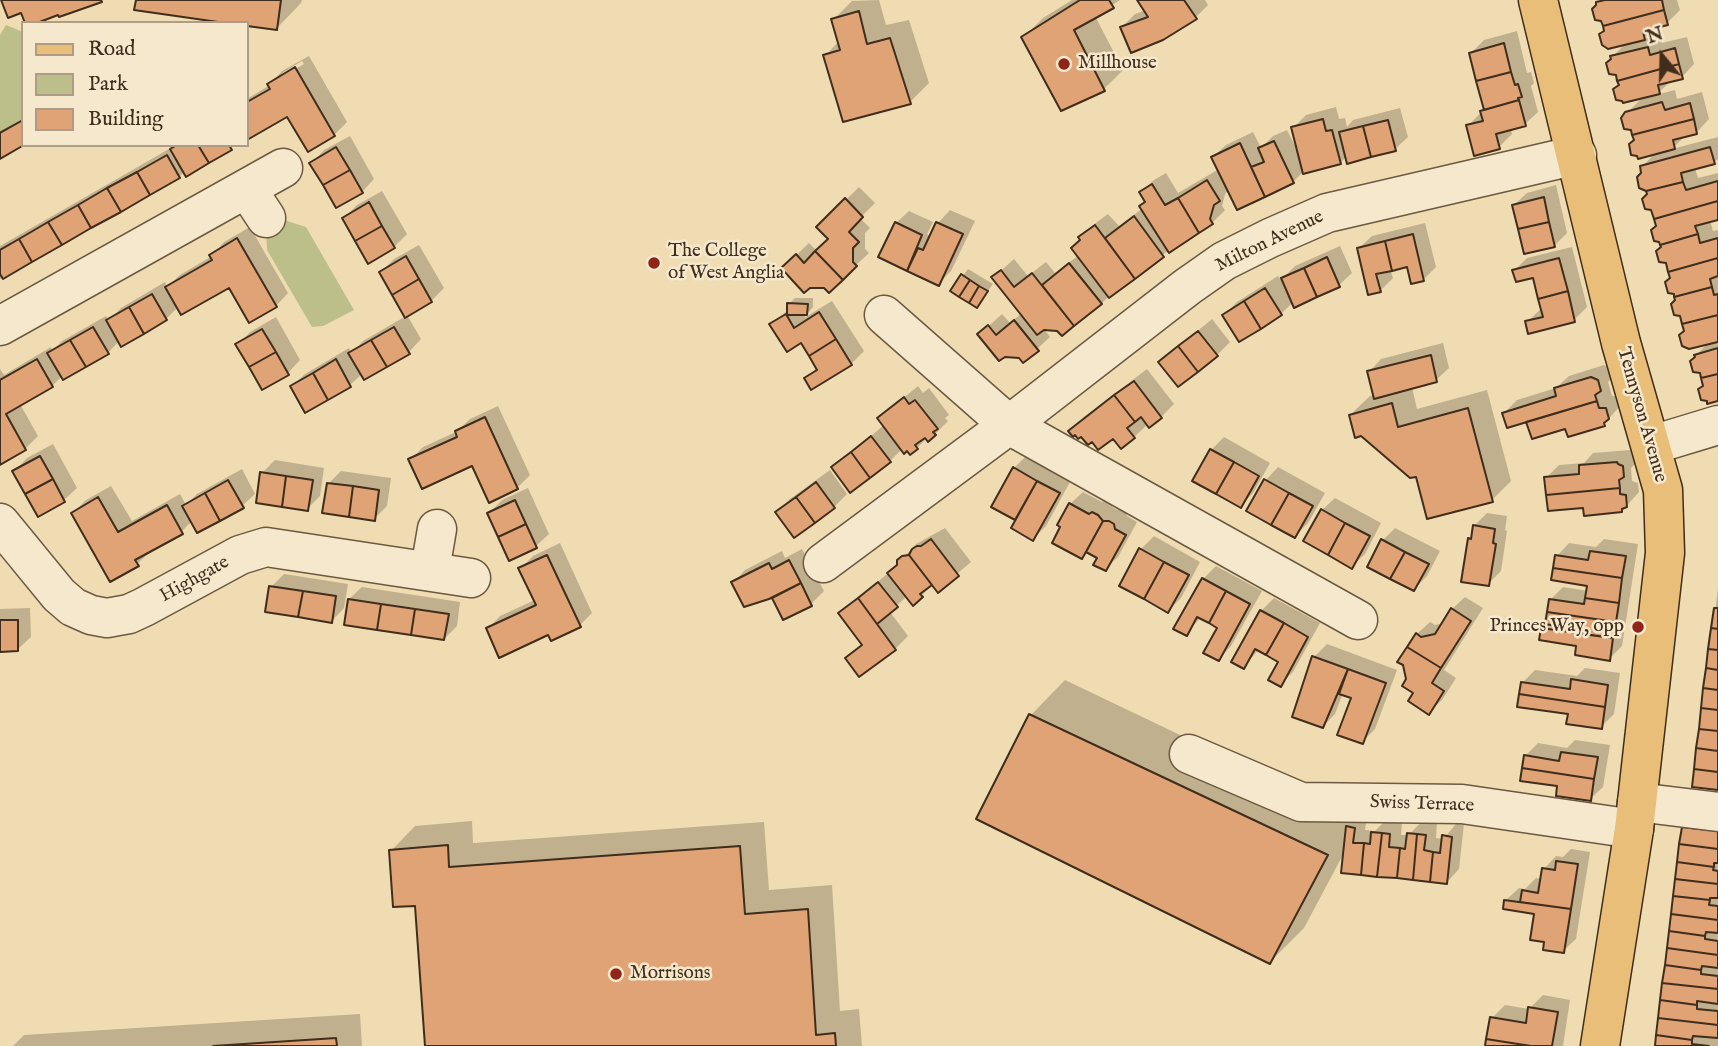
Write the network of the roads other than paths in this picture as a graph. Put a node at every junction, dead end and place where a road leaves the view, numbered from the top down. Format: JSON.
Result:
{"nodes":[{"id":1,"x":1538,"y":0,"type":"edge"},
{"id":2,"x":1577,"y":155,"type":"junction"},
{"id":3,"x":283,"y":168,"type":"dead end"},
{"id":4,"x":884,"y":315,"type":"dead end"},
{"id":5,"x":0,"y":326,"type":"edge"},
{"id":6,"x":1009,"y":425,"type":"junction"},
{"id":7,"x":1718,"y":425,"type":"edge"},
{"id":8,"x":1652,"y":445,"type":"junction"},
{"id":9,"x":0,"y":523,"type":"edge"},
{"id":10,"x":437,"y":529,"type":"dead end"},
{"id":11,"x":823,"y":563,"type":"dead end"},
{"id":12,"x":430,"y":570,"type":"junction"},
{"id":13,"x":471,"y":578,"type":"dead end"},
{"id":14,"x":1358,"y":620,"type":"dead end"},
{"id":15,"x":1202,"y":770,"type":"dead end"},
{"id":16,"x":1718,"y":813,"type":"edge"},
{"id":17,"x":1635,"y":816,"type":"junction"},
{"id":18,"x":1600,"y":1046,"type":"edge"}],
"edges":[{"from":1,"to":2,"type":"main road","name":"Tennyson Avenue"},
{"from":2,"to":6,"type":"street","name":"Milton Avenue"},
{"from":2,"to":8,"type":"main road","name":"Tennyson Avenue"},
{"from":3,"to":5,"type":"street"},
{"from":4,"to":6,"type":"street"},
{"from":6,"to":11,"type":"street","name":"Milton Avenue"},
{"from":6,"to":14,"type":"street"},
{"from":7,"to":8,"type":"street"},
{"from":8,"to":17,"type":"main road","name":"Tennyson Avenue"},
{"from":9,"to":12,"type":"street","name":"Highgate"},
{"from":10,"to":12,"type":"street"},
{"from":12,"to":13,"type":"street","name":"Highgate"},
{"from":15,"to":17,"type":"street","name":"Swiss Terrace"},
{"from":16,"to":17,"type":"street","name":"Swiss Terrace"},
{"from":17,"to":18,"type":"main road","name":"Tennyson Avenue"}]}
